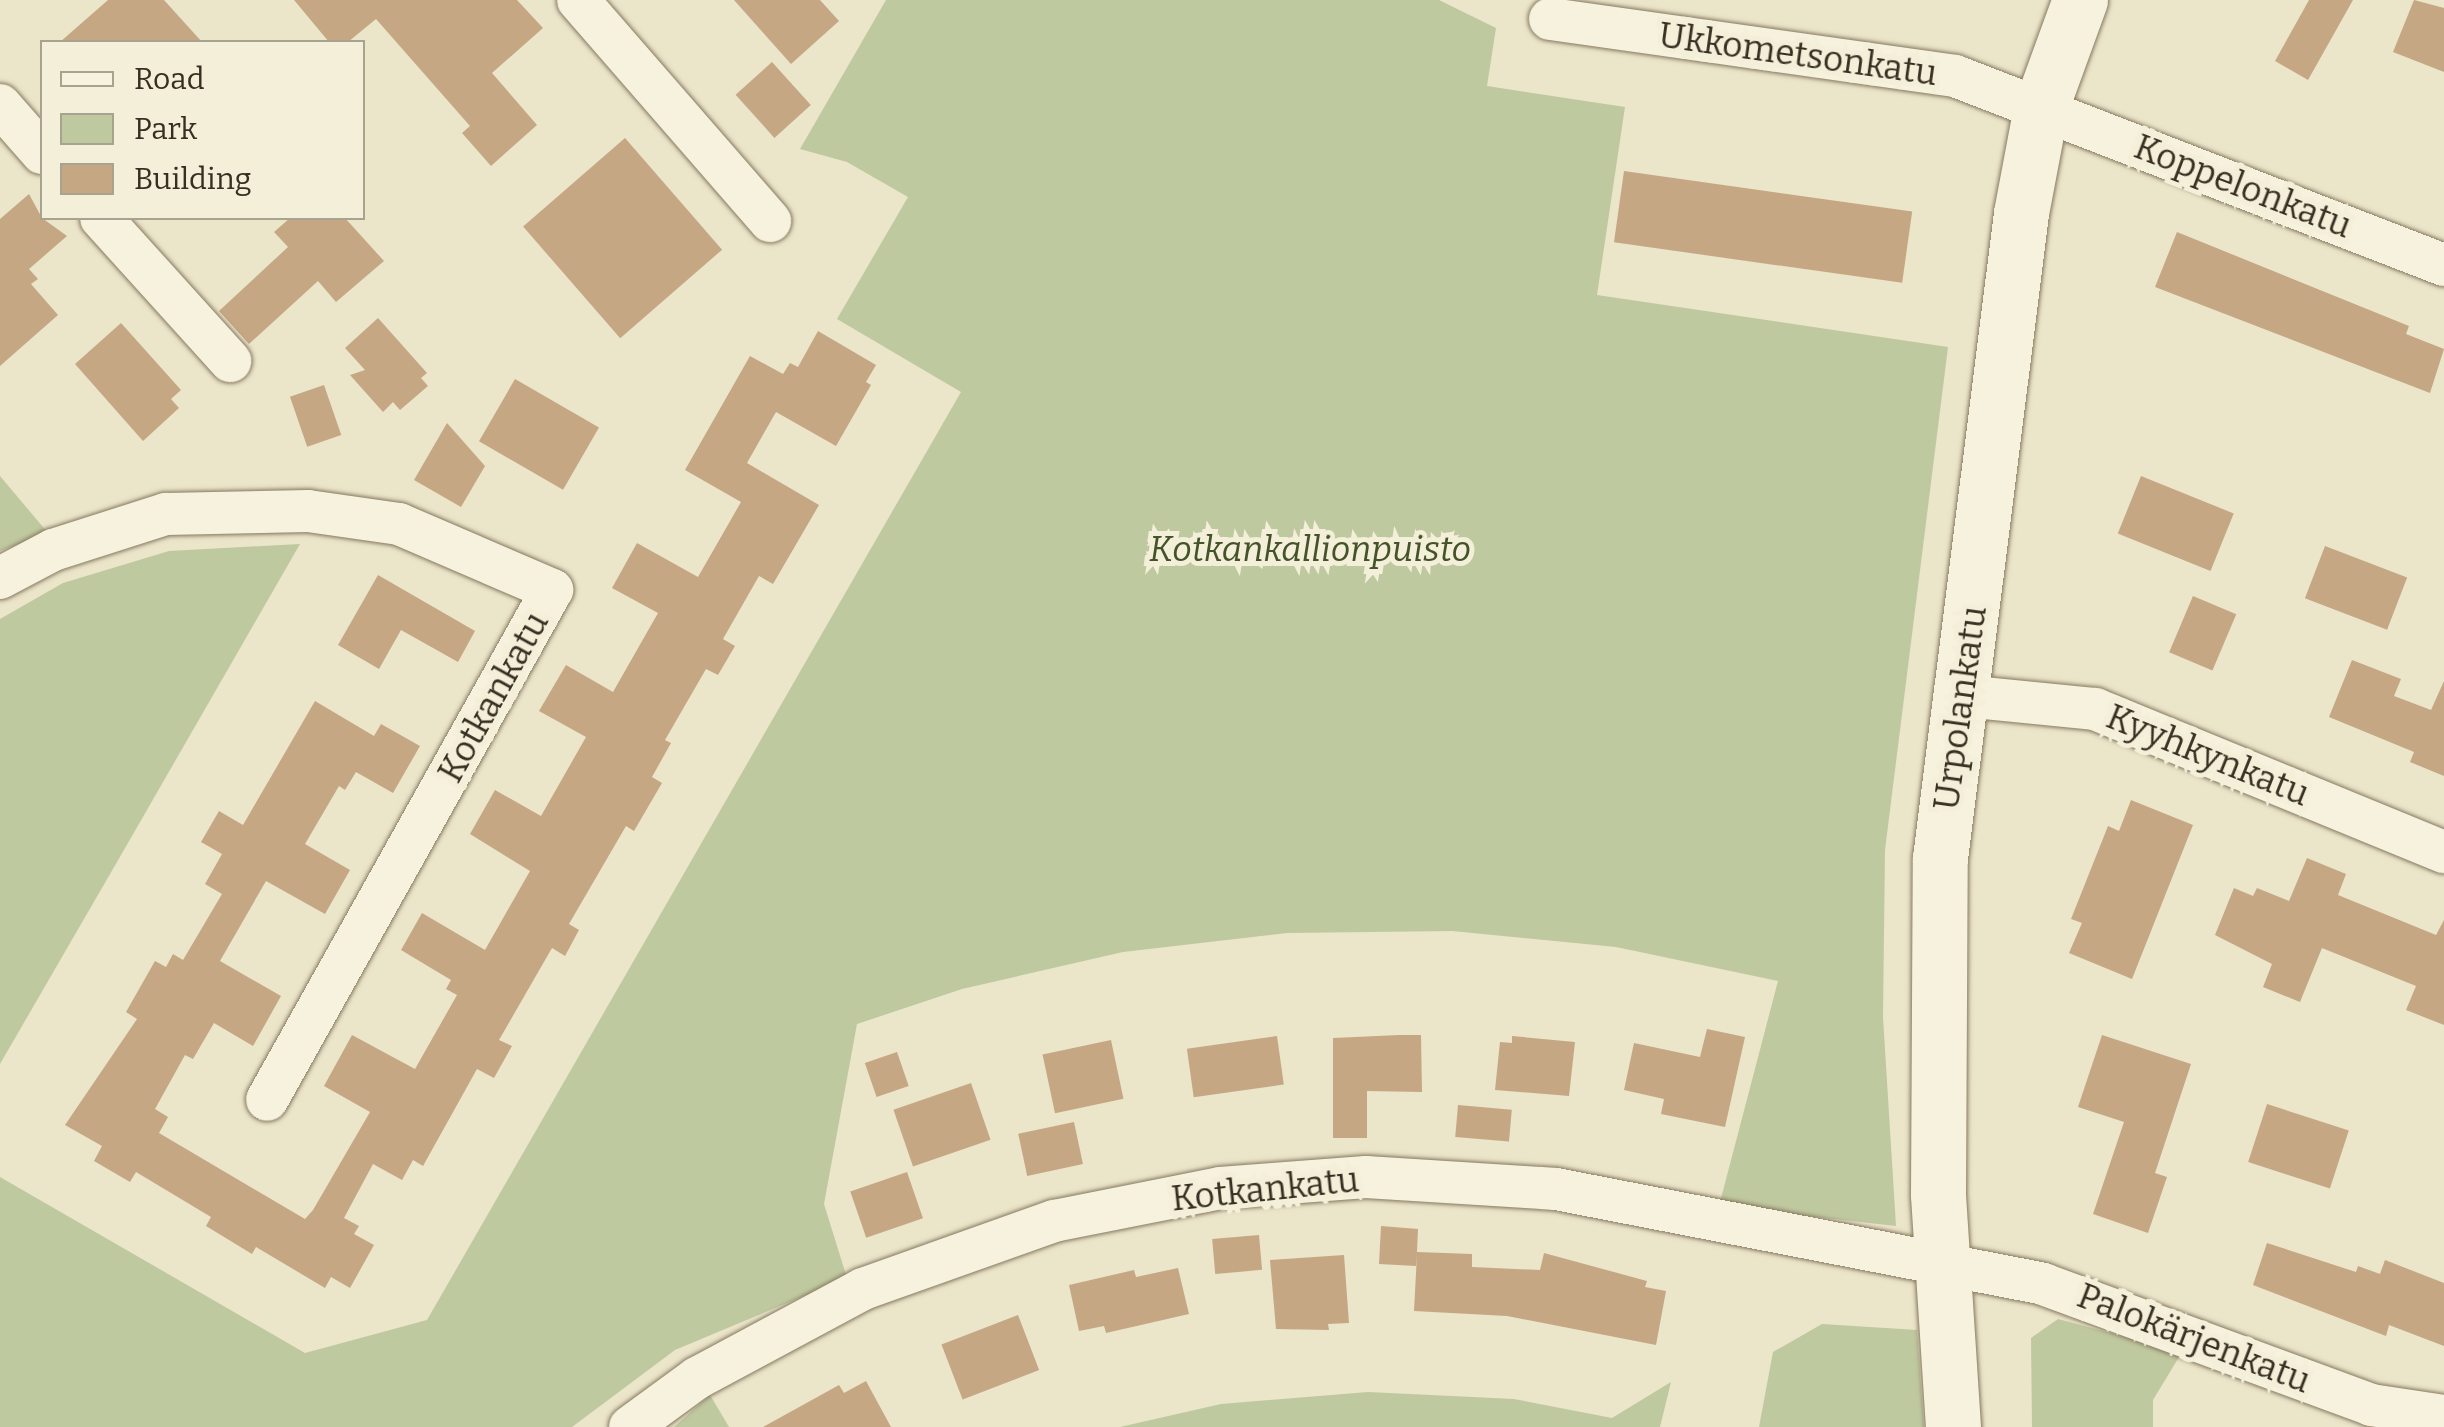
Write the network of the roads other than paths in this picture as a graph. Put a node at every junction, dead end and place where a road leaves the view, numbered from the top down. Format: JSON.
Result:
{"nodes":[{"id":1,"x":578,"y":0,"type":"edge"},
{"id":2,"x":2080,"y":0,"type":"edge"},
{"id":3,"x":1550,"y":18,"type":"dead end"},
{"id":4,"x":0,"y":105,"type":"edge"},
{"id":5,"x":2041,"y":107,"type":"junction"},
{"id":6,"x":40,"y":151,"type":"edge"},
{"id":7,"x":103,"y":220,"type":"edge"},
{"id":8,"x":770,"y":221,"type":"dead end"},
{"id":9,"x":2444,"y":265,"type":"edge"},
{"id":10,"x":230,"y":361,"type":"dead end"},
{"id":11,"x":0,"y":578,"type":"edge"},
{"id":12,"x":1963,"y":696,"type":"junction"},
{"id":13,"x":2444,"y":852,"type":"edge"},
{"id":14,"x":267,"y":1100,"type":"dead end"},
{"id":15,"x":1942,"y":1268,"type":"junction"},
{"id":16,"x":2444,"y":1416,"type":"edge"},
{"id":17,"x":630,"y":1427,"type":"edge"},
{"id":18,"x":1953,"y":1427,"type":"edge"}],
"edges":[{"from":1,"to":8,"type":"street"},
{"from":2,"to":5,"type":"main road","name":"Urpolankatu"},
{"from":3,"to":5,"type":"street","name":"Ukkometsonkatu"},
{"from":4,"to":6,"type":"street"},
{"from":5,"to":9,"type":"street","name":"Koppelonkatu"},
{"from":5,"to":12,"type":"main road","name":"Urpolankatu"},
{"from":7,"to":10,"type":"street"},
{"from":11,"to":14,"type":"street","name":"Kotkankatu"},
{"from":12,"to":13,"type":"street","name":"Kyyhkynkatu"},
{"from":12,"to":15,"type":"main road","name":"Urpolankatu"},
{"from":15,"to":16,"type":"street","name":"Palokärjenkatu"},
{"from":15,"to":17,"type":"street","name":"Kotkankatu"},
{"from":15,"to":18,"type":"main road","name":"Urpolankatu"}]}
